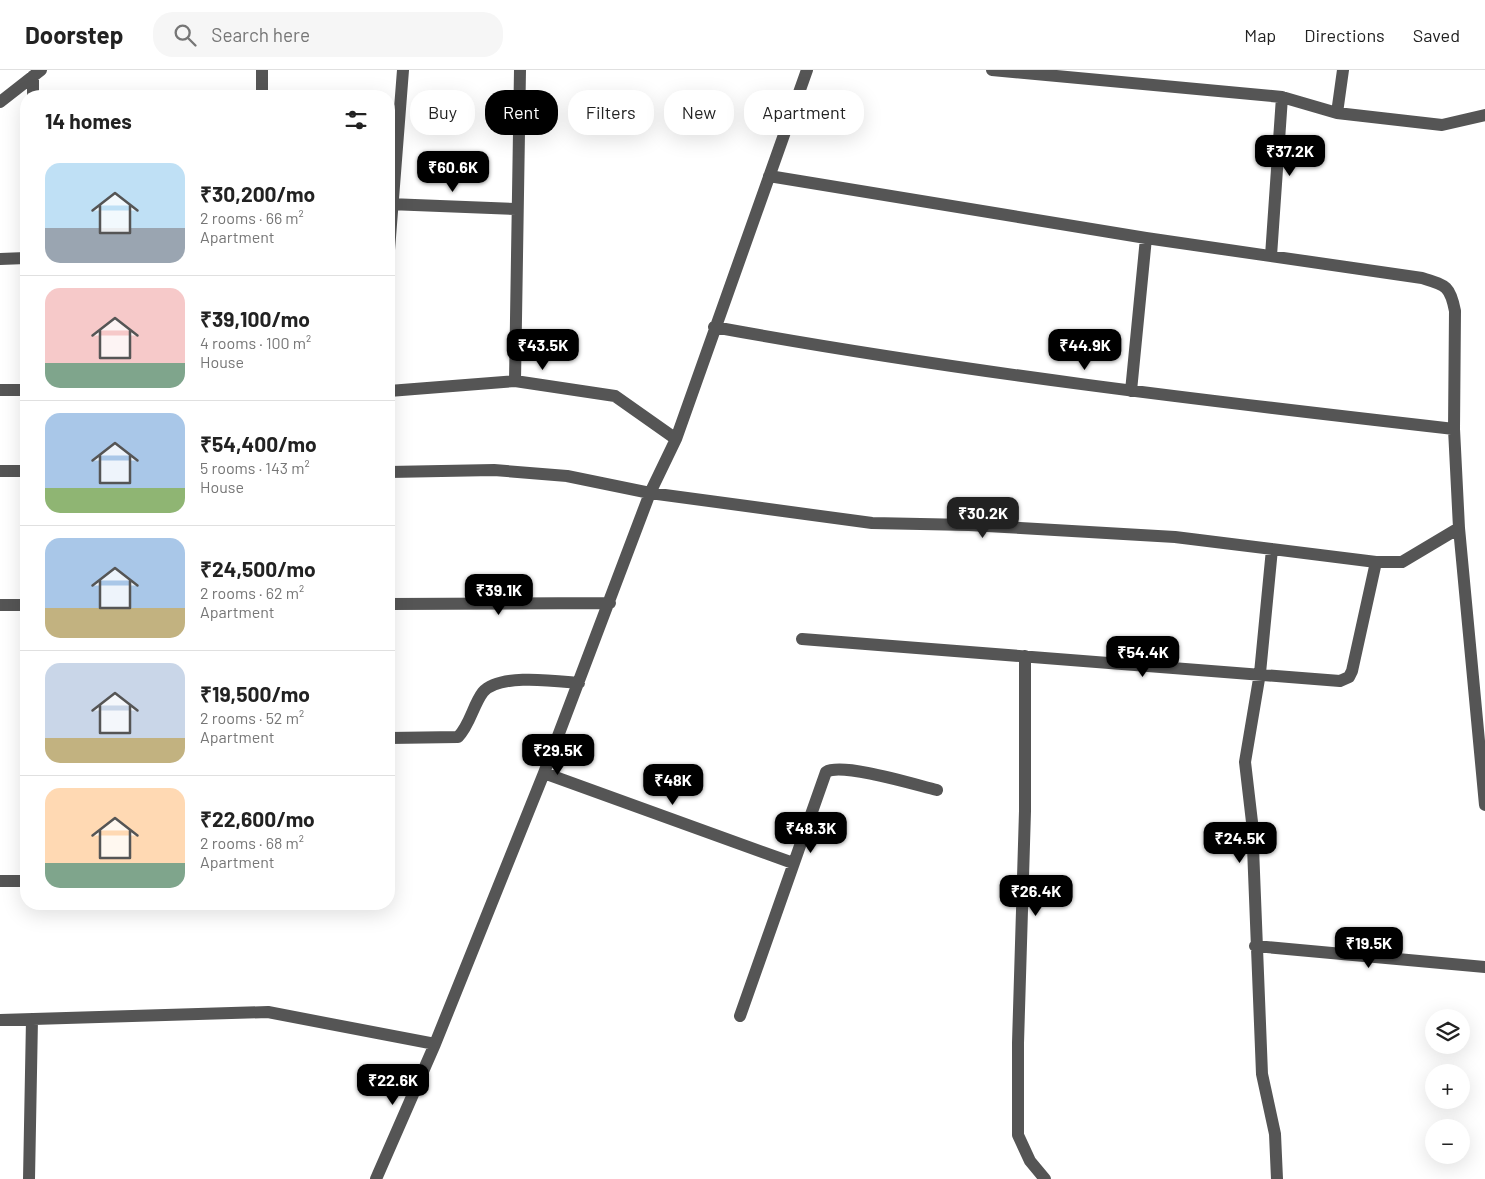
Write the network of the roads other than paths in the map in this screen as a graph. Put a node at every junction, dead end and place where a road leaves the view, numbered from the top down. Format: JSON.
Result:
{"nodes":[{"id":1,"x":262,"y":70,"type":"edge"},
{"id":2,"x":403,"y":70,"type":"edge"},
{"id":3,"x":520,"y":70,"type":"edge"},
{"id":4,"x":807,"y":70,"type":"edge"},
{"id":5,"x":992,"y":70,"type":"edge"},
{"id":6,"x":1343,"y":70,"type":"edge"},
{"id":7,"x":37,"y":73,"type":"edge"},
{"id":8,"x":34,"y":90,"type":"edge"},
{"id":9,"x":262,"y":90,"type":"edge"},
{"id":10,"x":1282,"y":97,"type":"junction"},
{"id":11,"x":0,"y":102,"type":"edge"},
{"id":12,"x":1337,"y":113,"type":"junction"},
{"id":13,"x":1485,"y":115,"type":"edge"},
{"id":14,"x":395,"y":159,"type":"edge"},
{"id":15,"x":769,"y":176,"type":"junction"},
{"id":16,"x":395,"y":204,"type":"edge"},
{"id":17,"x":516,"y":210,"type":"junction"},
{"id":18,"x":1146,"y":238,"type":"junction"},
{"id":19,"x":1271,"y":256,"type":"junction"},
{"id":20,"x":20,"y":258,"type":"edge"},
{"id":21,"x":0,"y":259,"type":"edge"},
{"id":22,"x":714,"y":328,"type":"junction"},
{"id":23,"x":515,"y":381,"type":"junction"},
{"id":24,"x":0,"y":390,"type":"edge"},
{"id":25,"x":20,"y":390,"type":"edge"},
{"id":26,"x":395,"y":391,"type":"edge"},
{"id":27,"x":1131,"y":391,"type":"junction"},
{"id":28,"x":1454,"y":429,"type":"junction"},
{"id":29,"x":676,"y":439,"type":"junction"},
{"id":30,"x":0,"y":471,"type":"edge"},
{"id":31,"x":20,"y":472,"type":"edge"},
{"id":32,"x":395,"y":472,"type":"edge"},
{"id":33,"x":650,"y":493,"type":"junction"},
{"id":34,"x":1459,"y":528,"type":"junction"},
{"id":35,"x":1272,"y":549,"type":"junction"},
{"id":36,"x":1376,"y":562,"type":"junction"},
{"id":37,"x":610,"y":603,"type":"junction"},
{"id":38,"x":395,"y":604,"type":"edge"},
{"id":39,"x":0,"y":605,"type":"edge"},
{"id":40,"x":20,"y":605,"type":"edge"},
{"id":41,"x":802,"y":638,"type":"dead end"},
{"id":42,"x":1025,"y":656,"type":"junction"},
{"id":43,"x":1260,"y":673,"type":"junction"},
{"id":44,"x":579,"y":683,"type":"junction"},
{"id":45,"x":395,"y":738,"type":"edge"},
{"id":46,"x":544,"y":773,"type":"junction"},
{"id":47,"x":937,"y":790,"type":"dead end"},
{"id":48,"x":1485,"y":805,"type":"edge"},
{"id":49,"x":793,"y":862,"type":"junction"},
{"id":50,"x":20,"y":881,"type":"edge"},
{"id":51,"x":0,"y":882,"type":"edge"},
{"id":52,"x":1256,"y":946,"type":"junction"},
{"id":53,"x":1485,"y":967,"type":"edge"},
{"id":54,"x":740,"y":1016,"type":"dead end"},
{"id":55,"x":32,"y":1019,"type":"junction"},
{"id":56,"x":0,"y":1020,"type":"edge"},
{"id":57,"x":435,"y":1044,"type":"junction"},
{"id":58,"x":29,"y":1179,"type":"edge"},
{"id":59,"x":376,"y":1179,"type":"edge"},
{"id":60,"x":1045,"y":1179,"type":"edge"},
{"id":61,"x":1277,"y":1179,"type":"edge"}],
"edges":[{"from":1,"to":9,"type":"street"},
{"from":2,"to":14,"type":"street"},
{"from":3,"to":17,"type":"street"},
{"from":4,"to":15,"type":"street"},
{"from":5,"to":10,"type":"street"},
{"from":6,"to":12,"type":"street"},
{"from":7,"to":8,"type":"street"},
{"from":7,"to":11,"type":"street"},
{"from":10,"to":12,"type":"street"},
{"from":10,"to":19,"type":"street"},
{"from":12,"to":13,"type":"street"},
{"from":15,"to":18,"type":"street"},
{"from":15,"to":22,"type":"street"},
{"from":16,"to":17,"type":"street"},
{"from":17,"to":23,"type":"street"},
{"from":18,"to":19,"type":"street"},
{"from":18,"to":27,"type":"street"},
{"from":19,"to":28,"type":"street"},
{"from":20,"to":21,"type":"street"},
{"from":22,"to":27,"type":"street"},
{"from":22,"to":29,"type":"street"},
{"from":23,"to":26,"type":"street"},
{"from":23,"to":29,"type":"street"},
{"from":24,"to":25,"type":"street"},
{"from":27,"to":28,"type":"street"},
{"from":28,"to":34,"type":"street"},
{"from":29,"to":33,"type":"street"},
{"from":30,"to":31,"type":"street"},
{"from":32,"to":33,"type":"street"},
{"from":33,"to":35,"type":"street"},
{"from":33,"to":37,"type":"street"},
{"from":34,"to":36,"type":"street"},
{"from":34,"to":48,"type":"street"},
{"from":35,"to":36,"type":"street"},
{"from":35,"to":43,"type":"street"},
{"from":36,"to":43,"type":"street"},
{"from":37,"to":38,"type":"street"},
{"from":37,"to":44,"type":"street"},
{"from":39,"to":40,"type":"street"},
{"from":41,"to":42,"type":"street"},
{"from":42,"to":43,"type":"street"},
{"from":42,"to":60,"type":"street"},
{"from":43,"to":52,"type":"street"},
{"from":44,"to":45,"type":"street"},
{"from":44,"to":46,"type":"street"},
{"from":46,"to":49,"type":"street"},
{"from":46,"to":57,"type":"street"},
{"from":47,"to":49,"type":"street"},
{"from":49,"to":54,"type":"street"},
{"from":50,"to":51,"type":"street"},
{"from":52,"to":53,"type":"street"},
{"from":52,"to":61,"type":"street"},
{"from":55,"to":56,"type":"street"},
{"from":55,"to":57,"type":"street"},
{"from":55,"to":58,"type":"street"},
{"from":57,"to":59,"type":"street"}]}
